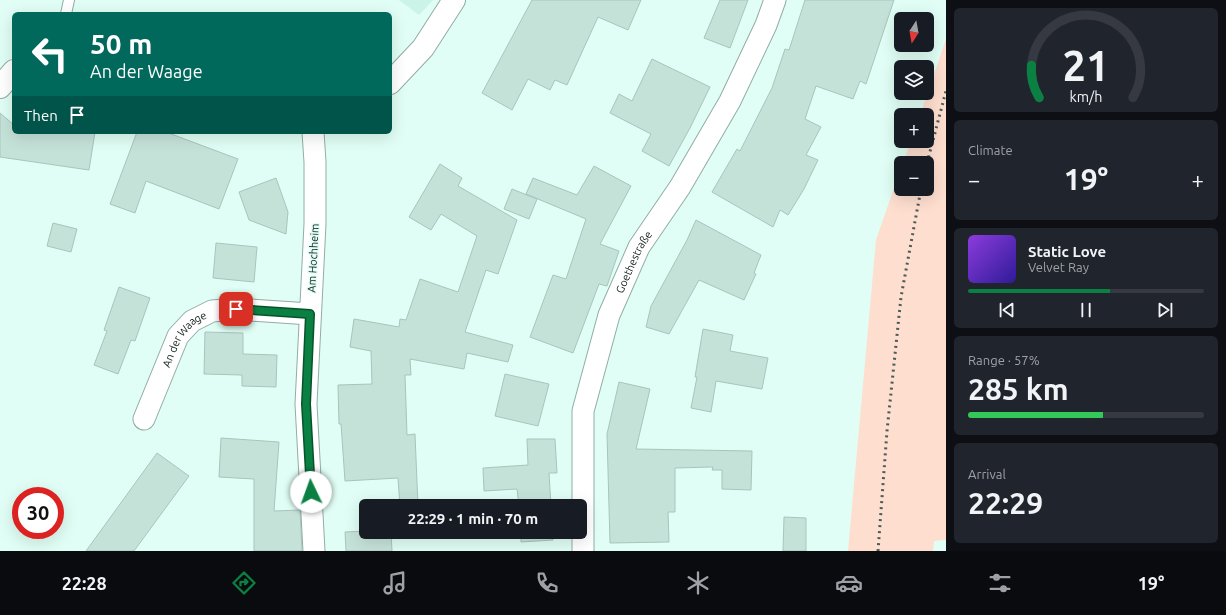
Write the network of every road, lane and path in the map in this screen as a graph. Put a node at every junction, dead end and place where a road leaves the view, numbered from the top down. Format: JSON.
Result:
{"nodes":[{"id":1,"x":69,"y":0,"type":"edge"},
{"id":2,"x":454,"y":0,"type":"edge"},
{"id":3,"x":775,"y":0,"type":"edge"},
{"id":4,"x":66,"y":12,"type":"edge"},
{"id":5,"x":12,"y":73,"type":"edge"},
{"id":6,"x":392,"y":81,"type":"edge"},
{"id":7,"x":0,"y":88,"type":"edge"},
{"id":8,"x":313,"y":134,"type":"edge"},
{"id":9,"x":310,"y":314,"type":"junction"},
{"id":10,"x":144,"y":420,"type":"dead end"},
{"id":11,"x":314,"y":551,"type":"edge"},
{"id":12,"x":582,"y":551,"type":"edge"}],
"edges":[{"from":1,"to":4,"type":"lane"},
{"from":2,"to":6,"type":"street"},
{"from":3,"to":12,"type":"street","name":"Goethestraße"},
{"from":5,"to":7,"type":"street"},
{"from":8,"to":9,"type":"street","name":"Am Hochheim"},
{"from":9,"to":10,"type":"street","name":"An der Waage"},
{"from":9,"to":11,"type":"street","name":"Am Hochheim"}]}
